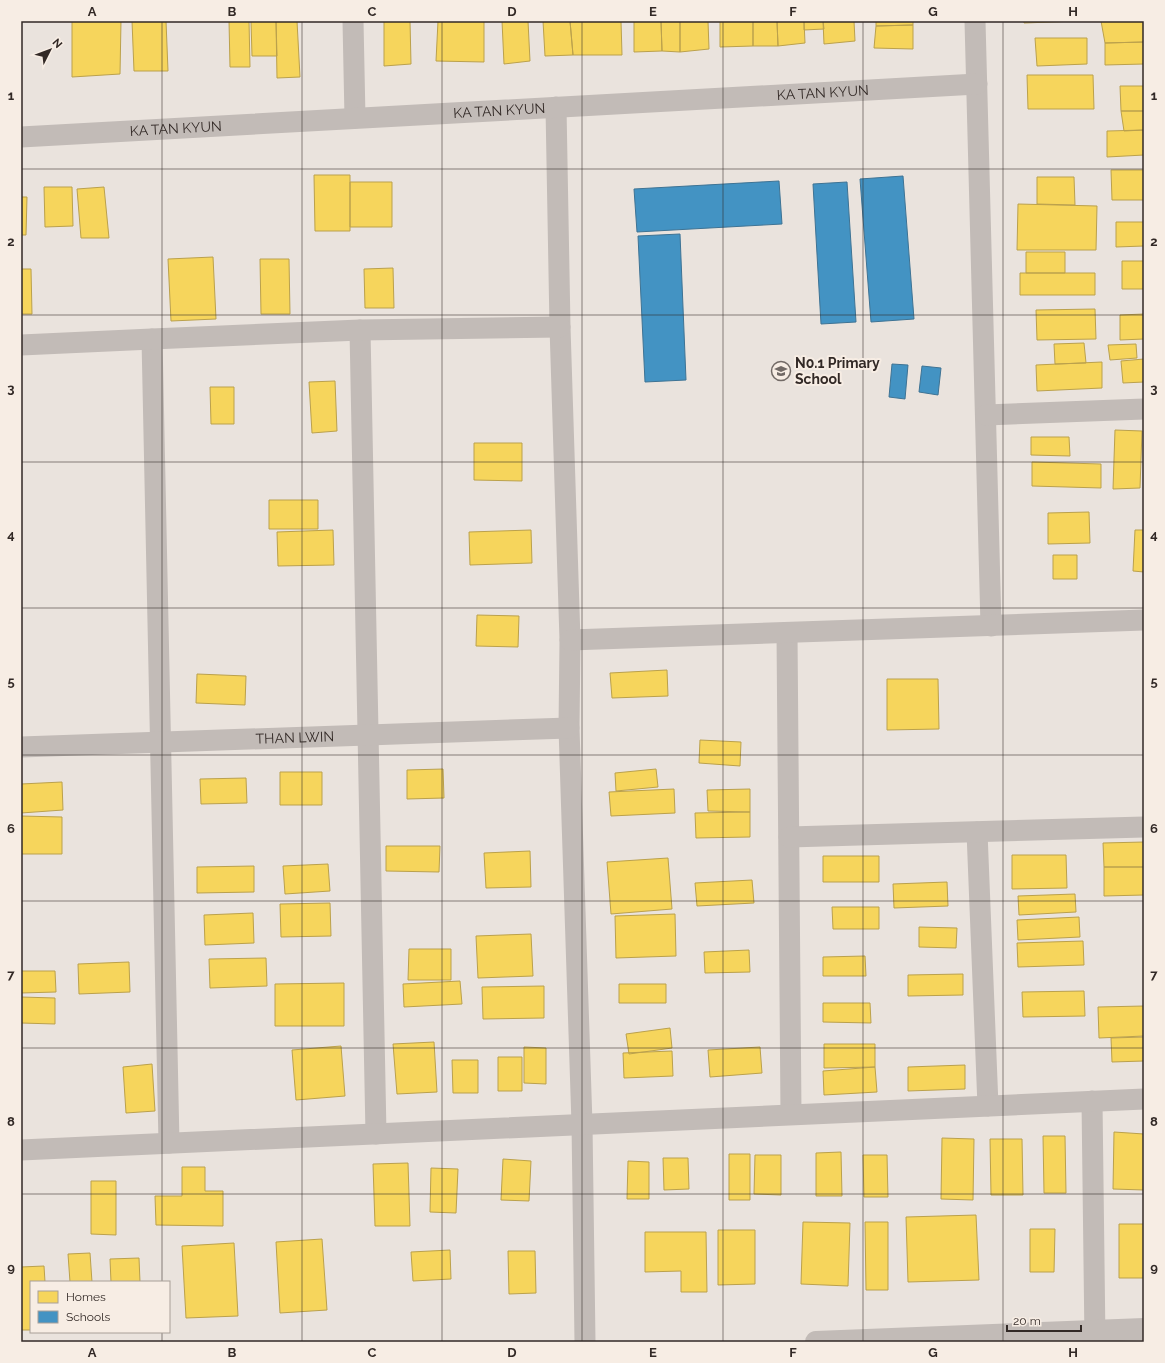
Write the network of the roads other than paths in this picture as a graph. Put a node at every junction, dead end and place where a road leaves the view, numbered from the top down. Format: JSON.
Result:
{"nodes":[{"id":1,"x":353,"y":21,"type":"edge"},
{"id":2,"x":975,"y":21,"type":"edge"},
{"id":3,"x":977,"y":84,"type":"junction"},
{"id":4,"x":556,"y":107,"type":"junction"},
{"id":5,"x":355,"y":118,"type":"junction"},
{"id":6,"x":21,"y":137,"type":"edge"},
{"id":7,"x":560,"y":327,"type":"junction"},
{"id":8,"x":360,"y":330,"type":"junction"},
{"id":9,"x":152,"y":339,"type":"junction"},
{"id":10,"x":21,"y":345,"type":"edge"},
{"id":11,"x":1144,"y":409,"type":"edge"},
{"id":12,"x":986,"y":415,"type":"junction"},
{"id":13,"x":1144,"y":620,"type":"edge"},
{"id":14,"x":991,"y":626,"type":"junction"},
{"id":15,"x":787,"y":633,"type":"junction"},
{"id":16,"x":570,"y":640,"type":"junction"},
{"id":17,"x":569,"y":728,"type":"junction"},
{"id":18,"x":368,"y":735,"type":"junction"},
{"id":19,"x":160,"y":742,"type":"junction"},
{"id":20,"x":21,"y":747,"type":"edge"},
{"id":21,"x":1144,"y":827,"type":"edge"},
{"id":22,"x":977,"y":832,"type":"junction"},
{"id":23,"x":789,"y":837,"type":"junction"},
{"id":24,"x":1144,"y":1098,"type":"edge"},
{"id":25,"x":1092,"y":1101,"type":"junction"},
{"id":26,"x":988,"y":1106,"type":"junction"},
{"id":27,"x":791,"y":1114,"type":"junction"},
{"id":28,"x":582,"y":1124,"type":"junction"},
{"id":29,"x":376,"y":1134,"type":"junction"},
{"id":30,"x":169,"y":1143,"type":"junction"},
{"id":31,"x":21,"y":1150,"type":"edge"},
{"id":32,"x":1144,"y":1328,"type":"edge"},
{"id":33,"x":1095,"y":1336,"type":"edge"},
{"id":34,"x":584,"y":1342,"type":"edge"},
{"id":35,"x":816,"y":1342,"type":"edge"}],
"edges":[{"from":1,"to":5,"type":"street"},
{"from":2,"to":3,"type":"street"},
{"from":3,"to":4,"type":"street","name":"KA TAN KYUN"},
{"from":3,"to":12,"type":"street"},
{"from":4,"to":5,"type":"street","name":"KA TAN KYUN"},
{"from":4,"to":7,"type":"street"},
{"from":5,"to":6,"type":"street","name":"KA TAN KYUN"},
{"from":7,"to":8,"type":"street"},
{"from":7,"to":16,"type":"street"},
{"from":8,"to":9,"type":"street"},
{"from":8,"to":18,"type":"street"},
{"from":9,"to":10,"type":"street"},
{"from":9,"to":19,"type":"street"},
{"from":11,"to":12,"type":"street"},
{"from":12,"to":14,"type":"street"},
{"from":13,"to":14,"type":"street"},
{"from":14,"to":15,"type":"street"},
{"from":15,"to":16,"type":"street"},
{"from":15,"to":23,"type":"street"},
{"from":16,"to":17,"type":"street"},
{"from":17,"to":18,"type":"street","name":"THAN LWIN"},
{"from":17,"to":28,"type":"street"},
{"from":18,"to":19,"type":"street","name":"THAN LWIN"},
{"from":18,"to":29,"type":"street"},
{"from":19,"to":20,"type":"street","name":"THAN LWIN"},
{"from":19,"to":30,"type":"street"},
{"from":21,"to":22,"type":"street"},
{"from":22,"to":23,"type":"street"},
{"from":22,"to":26,"type":"street"},
{"from":23,"to":27,"type":"street"},
{"from":24,"to":25,"type":"street"},
{"from":25,"to":26,"type":"street"},
{"from":25,"to":33,"type":"street"},
{"from":26,"to":27,"type":"street"},
{"from":27,"to":28,"type":"street"},
{"from":28,"to":29,"type":"street"},
{"from":28,"to":34,"type":"street"},
{"from":29,"to":30,"type":"street"},
{"from":30,"to":31,"type":"street"},
{"from":32,"to":33,"type":"street"},
{"from":33,"to":35,"type":"street"}]}
